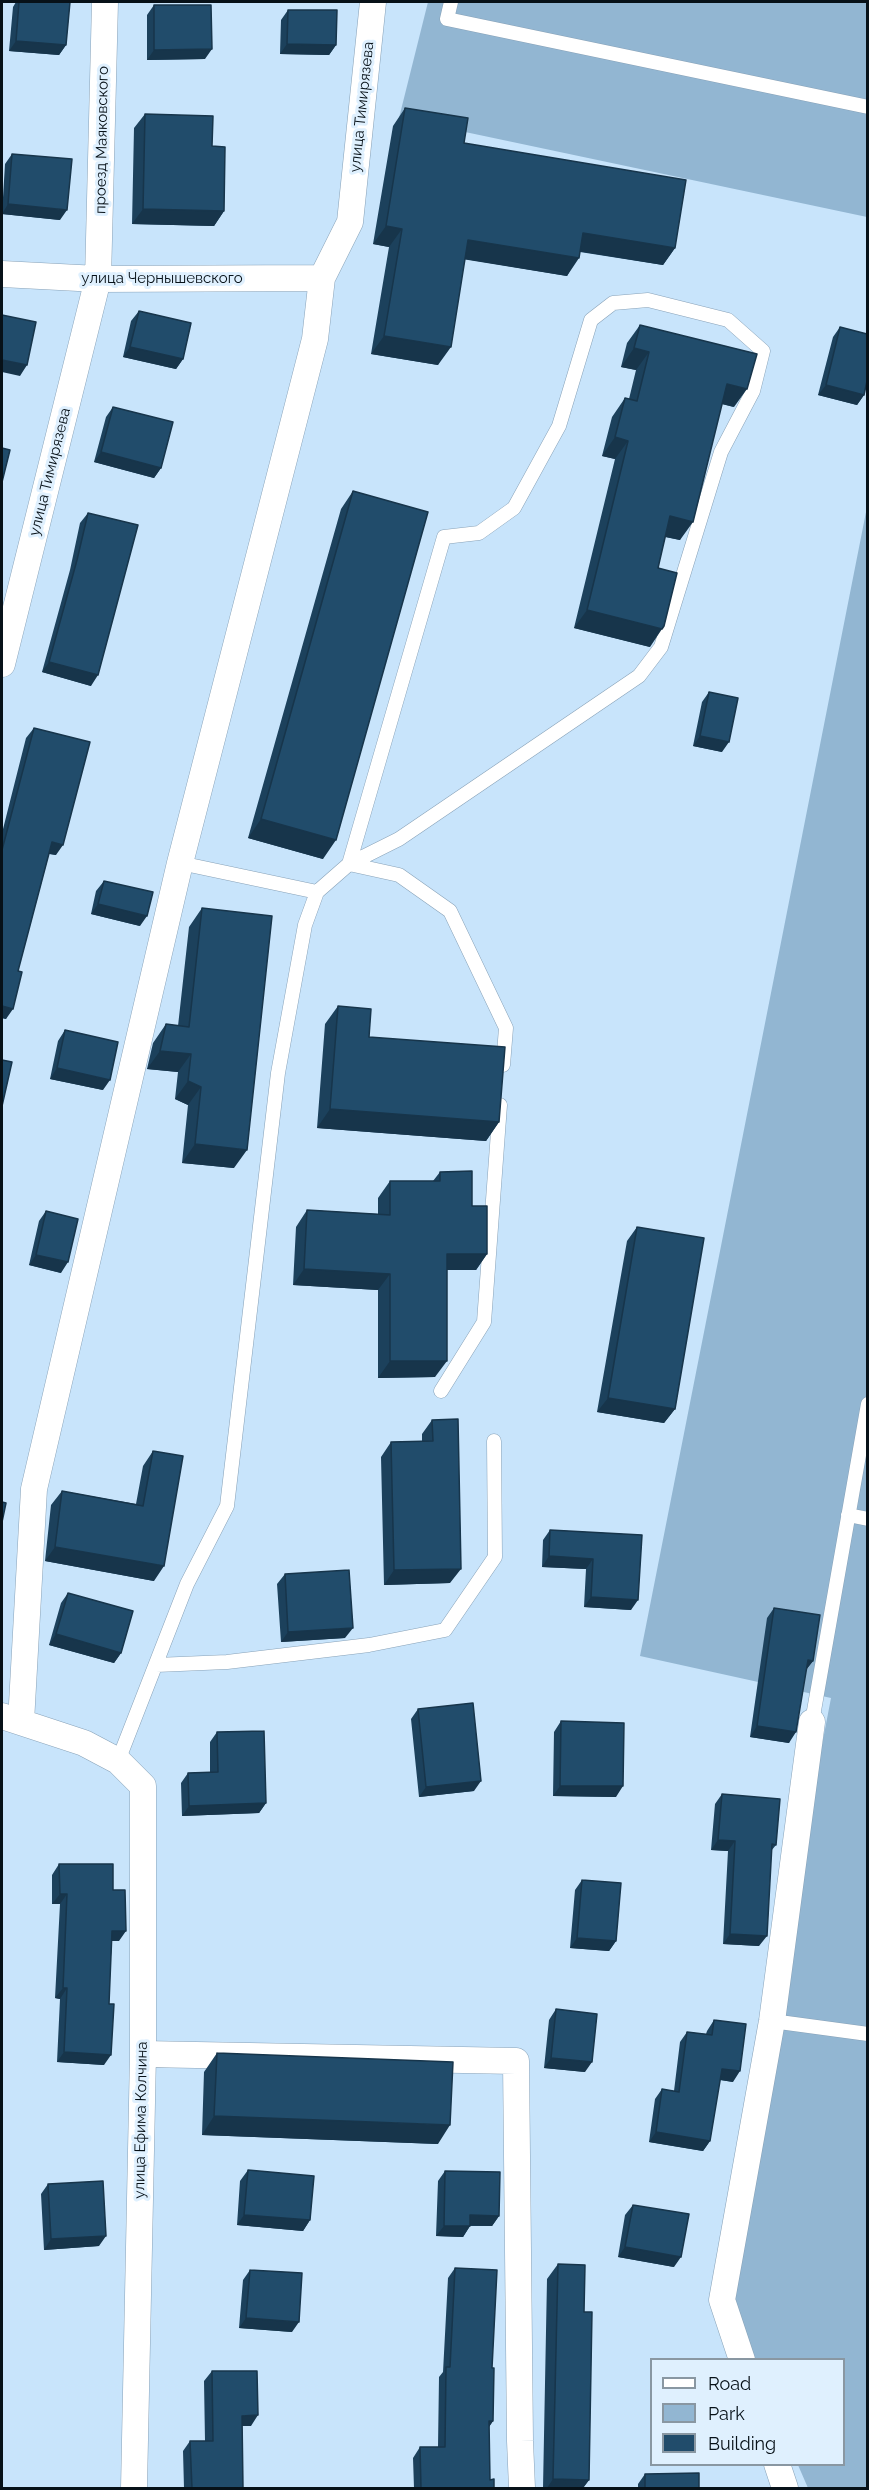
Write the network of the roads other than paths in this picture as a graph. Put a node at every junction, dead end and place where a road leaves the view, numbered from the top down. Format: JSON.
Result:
{"nodes":[{"id":1,"x":105,"y":2,"type":"edge"},
{"id":2,"x":373,"y":2,"type":"edge"},
{"id":3,"x":451,"y":2,"type":"edge"},
{"id":4,"x":867,"y":107,"type":"edge"},
{"id":5,"x":2,"y":274,"type":"edge"},
{"id":6,"x":322,"y":278,"type":"junction"},
{"id":7,"x":98,"y":279,"type":"junction"},
{"id":8,"x":2,"y":664,"type":"edge"},
{"id":9,"x":180,"y":863,"type":"junction"},
{"id":10,"x":349,"y":864,"type":"junction"},
{"id":11,"x":317,"y":892,"type":"junction"},
{"id":12,"x":441,"y":1391,"type":"dead end"},
{"id":13,"x":867,"y":1404,"type":"edge"},
{"id":14,"x":494,"y":1441,"type":"dead end"},
{"id":15,"x":848,"y":1515,"type":"junction"},
{"id":16,"x":867,"y":1519,"type":"edge"},
{"id":17,"x":156,"y":1665,"type":"junction"},
{"id":18,"x":11,"y":1719,"type":"edge"},
{"id":19,"x":812,"y":1722,"type":"joint"},
{"id":20,"x":118,"y":1761,"type":"junction"},
{"id":21,"x":772,"y":2020,"type":"junction"},
{"id":22,"x":867,"y":2034,"type":"edge"},
{"id":23,"x":143,"y":2054,"type":"junction"},
{"id":24,"x":741,"y":2358,"type":"edge"},
{"id":25,"x":778,"y":2466,"type":"edge"},
{"id":26,"x":134,"y":2488,"type":"edge"},
{"id":27,"x":522,"y":2488,"type":"edge"},
{"id":28,"x":785,"y":2488,"type":"edge"}],
"edges":[{"from":1,"to":7,"type":"street","name":"проезд Маяковского"},
{"from":2,"to":6,"type":"street","name":"улица Тимирязева"},
{"from":3,"to":4,"type":"lane"},
{"from":5,"to":7,"type":"street","name":"улица Чернышевского"},
{"from":6,"to":7,"type":"street","name":"улица Чернышевского"},
{"from":6,"to":9,"type":"street"},
{"from":7,"to":8,"type":"street","name":"улица Тимирязева"},
{"from":9,"to":11,"type":"lane"},
{"from":9,"to":18,"type":"street"},
{"from":10,"to":10,"type":"lane"},
{"from":10,"to":11,"type":"lane"},
{"from":10,"to":12,"type":"lane"},
{"from":11,"to":17,"type":"lane"},
{"from":13,"to":15,"type":"lane"},
{"from":14,"to":17,"type":"lane"},
{"from":15,"to":16,"type":"lane"},
{"from":15,"to":19,"type":"lane"},
{"from":17,"to":20,"type":"lane"},
{"from":18,"to":20,"type":"street","name":"улица Ефима Колчина"},
{"from":19,"to":21,"type":"street"},
{"from":20,"to":23,"type":"street","name":"улица Ефима Колчина"},
{"from":21,"to":22,"type":"lane"},
{"from":21,"to":24,"type":"street"},
{"from":23,"to":26,"type":"street","name":"улица Ефима Колчина"},
{"from":23,"to":27,"type":"street"},
{"from":25,"to":28,"type":"street"}]}
